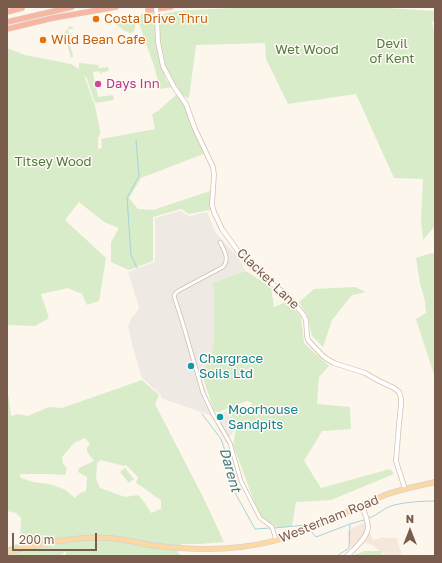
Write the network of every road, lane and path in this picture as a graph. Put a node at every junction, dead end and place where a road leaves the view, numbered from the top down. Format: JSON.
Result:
{"nodes":[{"id":1,"x":72,"y":7,"type":"edge"},
{"id":2,"x":116,"y":7,"type":"edge"},
{"id":3,"x":156,"y":7,"type":"edge"},
{"id":4,"x":171,"y":7,"type":"edge"},
{"id":5,"x":22,"y":8,"type":"dead end"},
{"id":6,"x":148,"y":10,"type":"dead end"},
{"id":7,"x":7,"y":12,"type":"edge"},
{"id":8,"x":7,"y":22,"type":"edge"},
{"id":9,"x":7,"y":29,"type":"edge"},
{"id":10,"x":220,"y":242,"type":"dead end"},
{"id":11,"x":435,"y":482,"type":"edge"},
{"id":12,"x":405,"y":489,"type":"junction"},
{"id":13,"x":362,"y":505,"type":"junction"},
{"id":14,"x":276,"y":540,"type":"junction"},
{"id":15,"x":7,"y":552,"type":"edge"},
{"id":16,"x":347,"y":556,"type":"edge"}],
"edges":[{"from":1,"to":8,"type":"highway"},
{"from":2,"to":9,"type":"highway"},
{"from":3,"to":12,"type":"street","name":"Clacket Lane","bridge":true},
{"from":4,"to":6,"type":"highway"},
{"from":5,"to":7,"type":"highway"},
{"from":10,"to":14,"type":"street"},
{"from":11,"to":12,"type":"main road","name":"Westerham Road"},
{"from":12,"to":13,"type":"main road","name":"Westerham Road"},
{"from":13,"to":14,"type":"main road","name":"Westerham Road"},
{"from":13,"to":16,"type":"street"},
{"from":14,"to":15,"type":"main road","name":"Westerham Road"}]}
